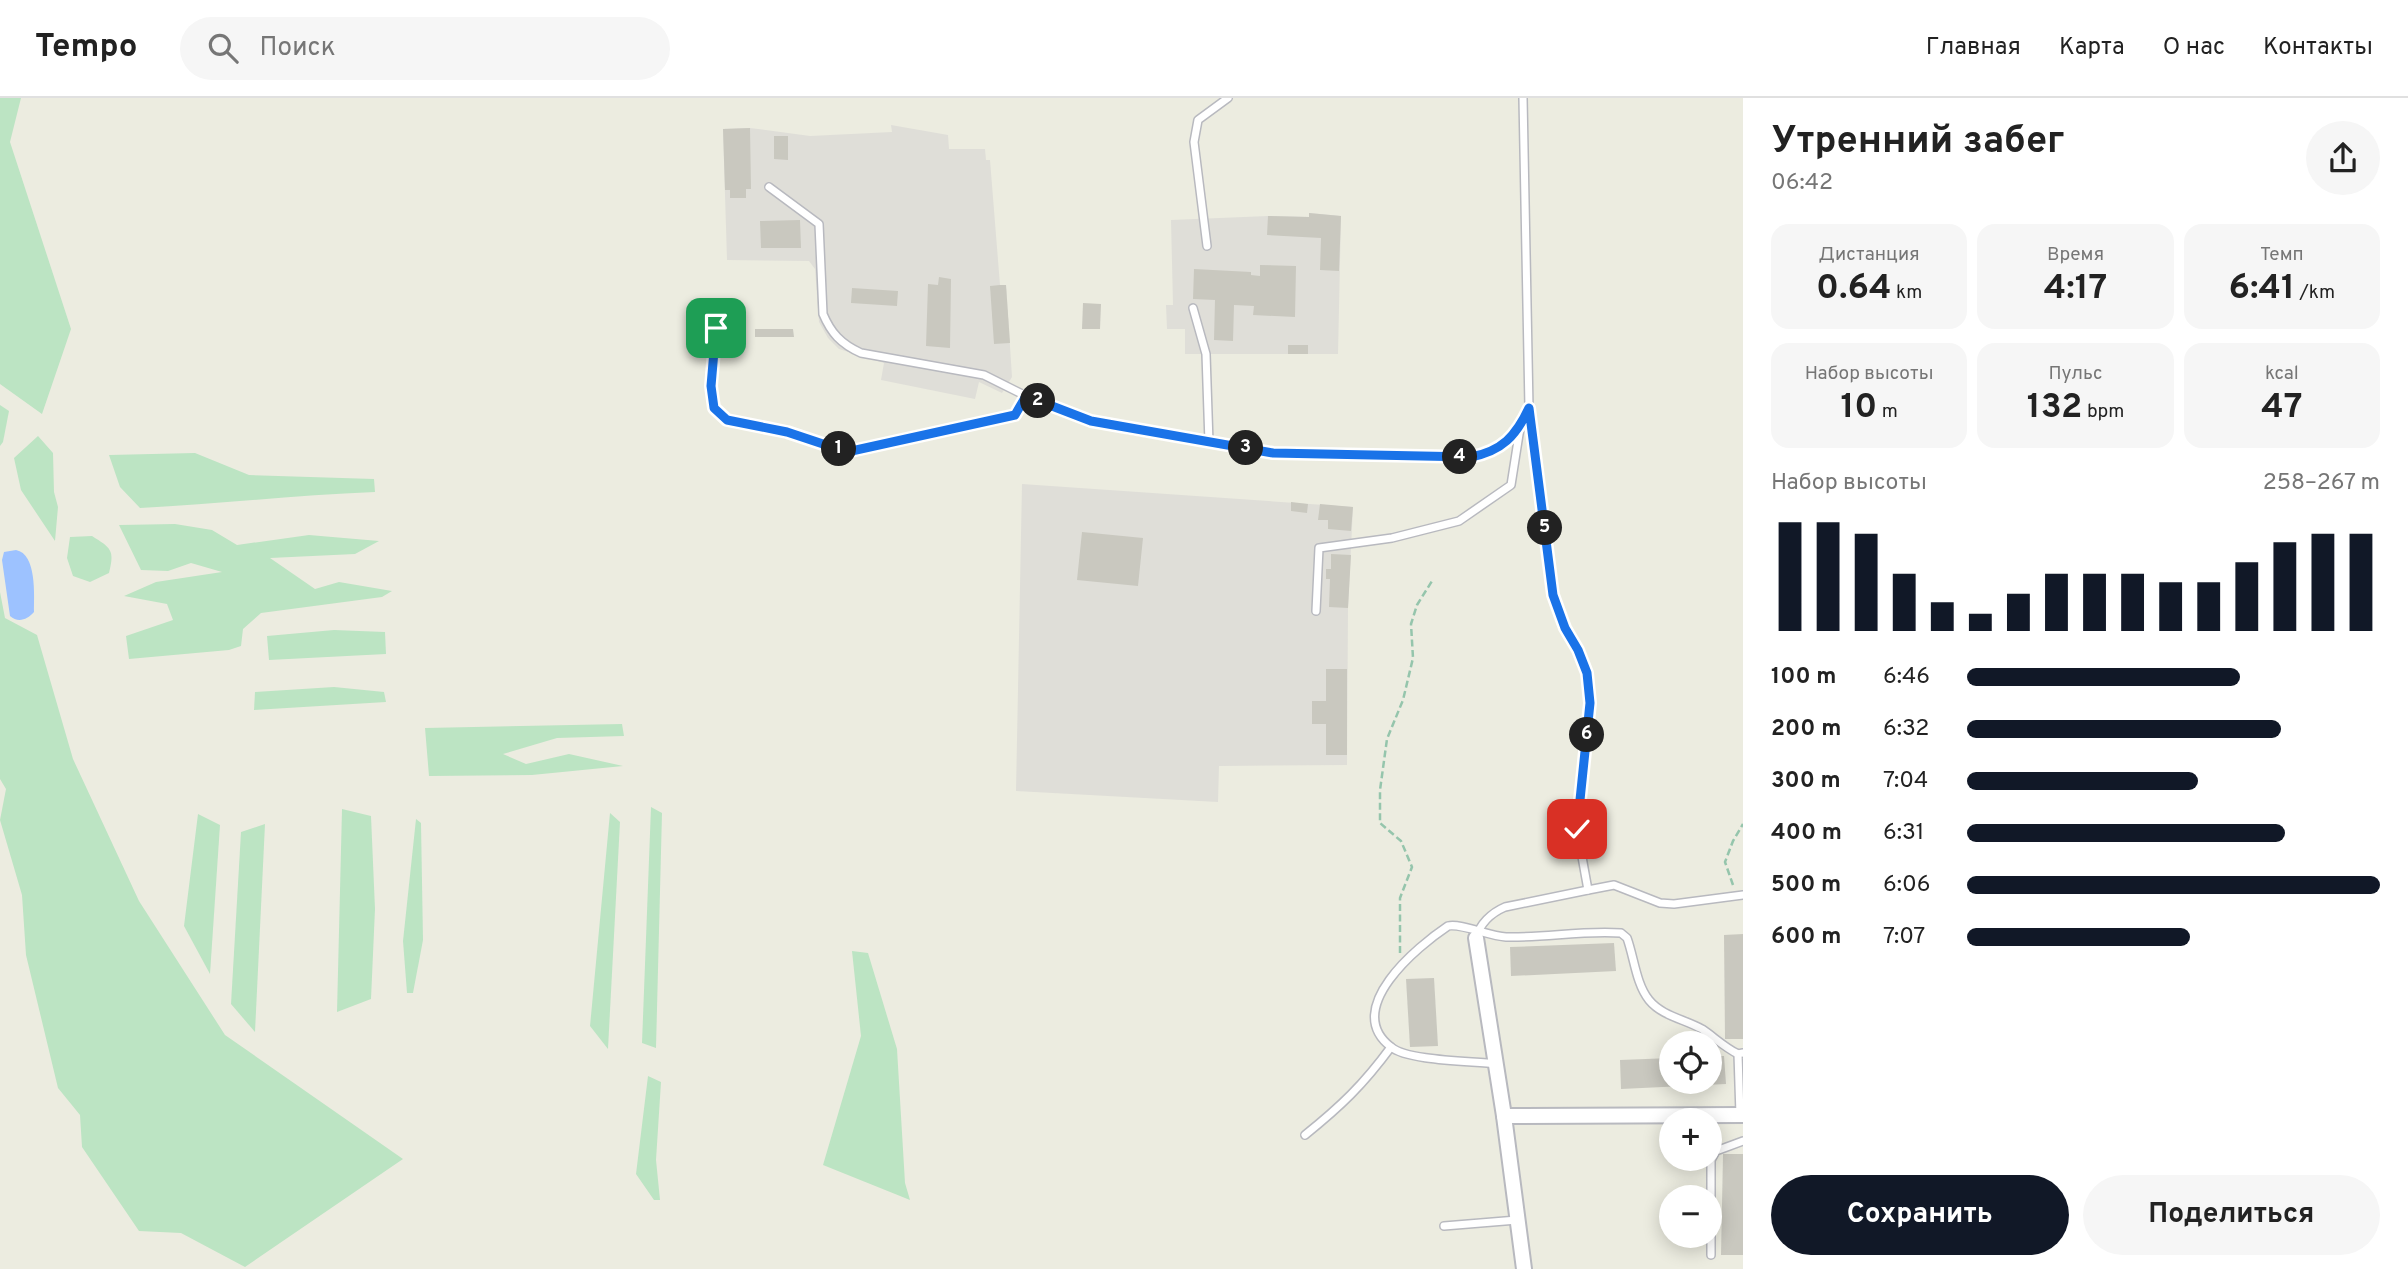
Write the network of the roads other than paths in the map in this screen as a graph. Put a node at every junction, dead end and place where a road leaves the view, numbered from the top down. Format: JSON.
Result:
{"nodes":[{"id":1,"x":1228,"y":98,"type":"edge"},
{"id":2,"x":1523,"y":98,"type":"edge"},
{"id":3,"x":769,"y":187,"type":"dead end"},
{"id":4,"x":1207,"y":246,"type":"dead end"},
{"id":5,"x":1193,"y":307,"type":"dead end"},
{"id":6,"x":716,"y":328,"type":"dead end"},
{"id":7,"x":1026,"y":396,"type":"junction"},
{"id":8,"x":1529,"y":408,"type":"junction"},
{"id":9,"x":1520,"y":427,"type":"junction"},
{"id":10,"x":1209,"y":443,"type":"junction"},
{"id":11,"x":1316,"y":611,"type":"dead end"},
{"id":12,"x":1588,"y":890,"type":"junction"},
{"id":13,"x":1740,"y":895,"type":"edge"},
{"id":14,"x":1477,"y":935,"type":"junction"},
{"id":15,"x":1391,"y":1047,"type":"junction"},
{"id":16,"x":1740,"y":1054,"type":"edge"},
{"id":17,"x":1496,"y":1064,"type":"junction"},
{"id":18,"x":1741,"y":1115,"type":"edge"},
{"id":19,"x":1504,"y":1116,"type":"junction"},
{"id":20,"x":1305,"y":1135,"type":"dead end"},
{"id":21,"x":1743,"y":1141,"type":"edge"},
{"id":22,"x":1517,"y":1220,"type":"junction"},
{"id":23,"x":1444,"y":1226,"type":"dead end"},
{"id":24,"x":1711,"y":1255,"type":"dead end"},
{"id":25,"x":1524,"y":1269,"type":"edge"}],
"edges":[{"from":1,"to":4,"type":"lane"},
{"from":2,"to":8,"type":"lane"},
{"from":3,"to":7,"type":"lane"},
{"from":5,"to":10,"type":"lane"},
{"from":6,"to":7,"type":"lane"},
{"from":7,"to":10,"type":"lane"},
{"from":8,"to":9,"type":"lane"},
{"from":8,"to":12,"type":"lane"},
{"from":9,"to":10,"type":"lane"},
{"from":9,"to":11,"type":"lane"},
{"from":12,"to":13,"type":"lane"},
{"from":12,"to":14,"type":"lane"},
{"from":14,"to":15,"type":"lane"},
{"from":14,"to":16,"type":"lane"},
{"from":14,"to":17,"type":"street"},
{"from":15,"to":17,"type":"lane"},
{"from":15,"to":20,"type":"lane"},
{"from":16,"to":18,"type":"lane"},
{"from":17,"to":19,"type":"street"},
{"from":18,"to":19,"type":"street"},
{"from":19,"to":22,"type":"street"},
{"from":21,"to":24,"type":"lane"},
{"from":22,"to":23,"type":"lane"},
{"from":22,"to":25,"type":"street"}]}
